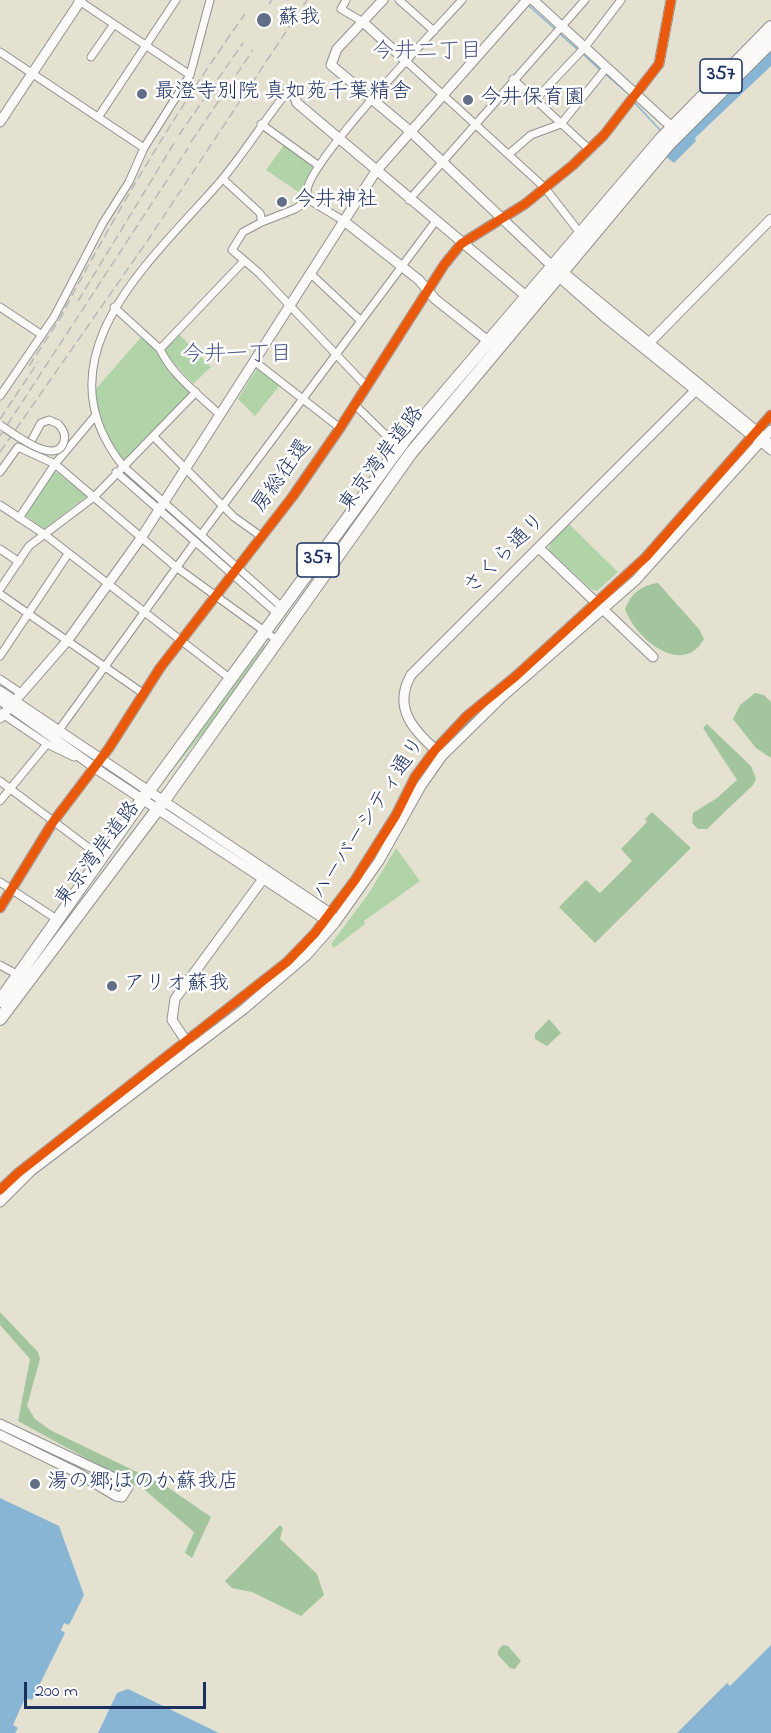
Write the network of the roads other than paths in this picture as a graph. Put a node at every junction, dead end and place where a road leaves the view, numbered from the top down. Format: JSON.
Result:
{"nodes":[{"id":1,"x":176,"y":0,"type":"edge"},
{"id":2,"x":210,"y":0,"type":"edge"},
{"id":3,"x":346,"y":0,"type":"edge"},
{"id":4,"x":383,"y":0,"type":"edge"},
{"id":5,"x":399,"y":0,"type":"edge"},
{"id":6,"x":533,"y":0,"type":"edge"},
{"id":7,"x":585,"y":0,"type":"edge"},
{"id":8,"x":621,"y":0,"type":"edge"},
{"id":9,"x":80,"y":1,"type":"edge"},
{"id":10,"x":460,"y":1,"type":"edge"},
{"id":11,"x":668,"y":1,"type":"edge"},
{"id":12,"x":525,"y":3,"type":"edge"},
{"id":13,"x":363,"y":22,"type":"junction"},
{"id":14,"x":114,"y":24,"type":"junction"},
{"id":15,"x":561,"y":26,"type":"junction"},
{"id":16,"x":771,"y":27,"type":"edge"},
{"id":17,"x":434,"y":31,"type":"junction"},
{"id":18,"x":771,"y":42,"type":"edge"},
{"id":19,"x":146,"y":46,"type":"junction"},
{"id":20,"x":585,"y":47,"type":"junction"},
{"id":21,"x":0,"y":52,"type":"edge"},
{"id":22,"x":91,"y":57,"type":"dead end"},
{"id":23,"x":406,"y":62,"type":"junction"},
{"id":24,"x":607,"y":68,"type":"junction"},
{"id":25,"x":32,"y":73,"type":"junction"},
{"id":26,"x":190,"y":75,"type":"junction"},
{"id":27,"x":513,"y":80,"type":"junction"},
{"id":28,"x":290,"y":93,"type":"joint"},
{"id":29,"x":638,"y":93,"type":"junction"},
{"id":30,"x":443,"y":95,"type":"junction"},
{"id":31,"x":373,"y":100,"type":"junction"},
{"id":32,"x":535,"y":100,"type":"junction"},
{"id":33,"x":99,"y":116,"type":"junction"},
{"id":34,"x":0,"y":122,"type":"edge"},
{"id":35,"x":474,"y":123,"type":"junction"},
{"id":36,"x":261,"y":124,"type":"junction"},
{"id":37,"x":561,"y":124,"type":"junction"},
{"id":38,"x":676,"y":130,"type":"junction"},
{"id":39,"x":410,"y":132,"type":"junction"},
{"id":40,"x":338,"y":139,"type":"junction"},
{"id":41,"x":665,"y":141,"type":"junction"},
{"id":42,"x":144,"y":148,"type":"junction"},
{"id":43,"x":590,"y":150,"type":"junction"},
{"id":44,"x":509,"y":154,"type":"junction"},
{"id":45,"x":442,"y":161,"type":"junction"},
{"id":46,"x":319,"y":166,"type":"junction"},
{"id":47,"x":376,"y":171,"type":"junction"},
{"id":48,"x":223,"y":179,"type":"junction"},
{"id":49,"x":545,"y":188,"type":"junction"},
{"id":50,"x":309,"y":200,"type":"junction"},
{"id":51,"x":409,"y":200,"type":"junction"},
{"id":52,"x":503,"y":219,"type":"junction"},
{"id":53,"x":771,"y":219,"type":"edge"},
{"id":54,"x":344,"y":221,"type":"junction"},
{"id":55,"x":262,"y":222,"type":"junction"},
{"id":56,"x":435,"y":222,"type":"junction"},
{"id":57,"x":580,"y":233,"type":"junction"},
{"id":58,"x":462,"y":244,"type":"junction"},
{"id":59,"x":244,"y":261,"type":"junction"},
{"id":60,"x":402,"y":266,"type":"junction"},
{"id":61,"x":557,"y":270,"type":"junction"},
{"id":62,"x":310,"y":273,"type":"junction"},
{"id":63,"x":427,"y":290,"type":"junction"},
{"id":64,"x":526,"y":297,"type":"junction"},
{"id":65,"x":290,"y":305,"type":"junction"},
{"id":66,"x":114,"y":307,"type":"junction"},
{"id":67,"x":0,"y":308,"type":"edge"},
{"id":68,"x":360,"y":320,"type":"junction"},
{"id":69,"x":42,"y":335,"type":"junction"},
{"id":70,"x":488,"y":341,"type":"junction"},
{"id":71,"x":649,"y":343,"type":"junction"},
{"id":72,"x":160,"y":349,"type":"junction"},
{"id":73,"x":334,"y":355,"type":"junction"},
{"id":74,"x":254,"y":361,"type":"junction"},
{"id":75,"x":367,"y":387,"type":"junction"},
{"id":76,"x":695,"y":391,"type":"junction"},
{"id":77,"x":196,"y":392,"type":"junction"},
{"id":78,"x":0,"y":396,"type":"edge"},
{"id":79,"x":302,"y":399,"type":"junction"},
{"id":80,"x":355,"y":405,"type":"junction"},
{"id":81,"x":96,"y":415,"type":"junction"},
{"id":82,"x":220,"y":415,"type":"junction"},
{"id":83,"x":771,"y":415,"type":"edge"},
{"id":84,"x":0,"y":425,"type":"edge"},
{"id":85,"x":340,"y":428,"type":"junction"},
{"id":86,"x":771,"y":430,"type":"edge"},
{"id":87,"x":153,"y":436,"type":"junction"},
{"id":88,"x":760,"y":438,"type":"edge"},
{"id":89,"x":399,"y":448,"type":"junction"},
{"id":90,"x":27,"y":449,"type":"junction"},
{"id":91,"x":771,"y":451,"type":"edge"},
{"id":92,"x":55,"y":464,"type":"junction"},
{"id":93,"x":123,"y":466,"type":"junction"},
{"id":94,"x":186,"y":469,"type":"junction"},
{"id":95,"x":0,"y":471,"type":"edge"},
{"id":96,"x":116,"y":472,"type":"junction"},
{"id":97,"x":94,"y":497,"type":"junction"},
{"id":98,"x":0,"y":505,"type":"edge"},
{"id":99,"x":222,"y":506,"type":"junction"},
{"id":100,"x":161,"y":507,"type":"junction"},
{"id":101,"x":19,"y":518,"type":"junction"},
{"id":102,"x":44,"y":534,"type":"junction"},
{"id":103,"x":201,"y":535,"type":"junction"},
{"id":104,"x":262,"y":537,"type":"junction"},
{"id":105,"x":141,"y":538,"type":"junction"},
{"id":106,"x":195,"y":542,"type":"junction"},
{"id":107,"x":538,"y":548,"type":"junction"},
{"id":108,"x":0,"y":549,"type":"edge"},
{"id":109,"x":68,"y":554,"type":"junction"},
{"id":110,"x":19,"y":562,"type":"junction"},
{"id":111,"x":176,"y":567,"type":"junction"},
{"id":112,"x":235,"y":572,"type":"junction"},
{"id":113,"x":108,"y":585,"type":"junction"},
{"id":114,"x":0,"y":592,"type":"edge"},
{"id":115,"x":216,"y":597,"type":"junction"},
{"id":116,"x":600,"y":607,"type":"junction"},
{"id":117,"x":143,"y":612,"type":"junction"},
{"id":118,"x":281,"y":612,"type":"junction"},
{"id":119,"x":29,"y":613,"type":"junction"},
{"id":120,"x":267,"y":632,"type":"junction"},
{"id":121,"x":68,"y":640,"type":"junction"},
{"id":122,"x":181,"y":640,"type":"junction"},
{"id":123,"x":278,"y":641,"type":"junction"},
{"id":124,"x":0,"y":656,"type":"edge"},
{"id":125,"x":652,"y":657,"type":"dead end"},
{"id":126,"x":105,"y":666,"type":"junction"},
{"id":127,"x":0,"y":679,"type":"edge"},
{"id":128,"x":232,"y":680,"type":"junction"},
{"id":129,"x":0,"y":691,"type":"edge"},
{"id":130,"x":144,"y":694,"type":"junction"},
{"id":131,"x":0,"y":700,"type":"edge"},
{"id":132,"x":8,"y":708,"type":"edge"},
{"id":133,"x":59,"y":730,"type":"junction"},
{"id":134,"x":46,"y":744,"type":"junction"},
{"id":135,"x":438,"y":753,"type":"junction"},
{"id":136,"x":80,"y":757,"type":"junction"},
{"id":137,"x":102,"y":758,"type":"junction"},
{"id":138,"x":94,"y":767,"type":"junction"},
{"id":139,"x":0,"y":781,"type":"edge"},
{"id":140,"x":10,"y":788,"type":"junction"},
{"id":141,"x":146,"y":795,"type":"junction"},
{"id":142,"x":0,"y":801,"type":"edge"},
{"id":143,"x":161,"y":805,"type":"junction"},
{"id":144,"x":53,"y":822,"type":"junction"},
{"id":145,"x":101,"y":857,"type":"junction"},
{"id":146,"x":263,"y":879,"type":"junction"},
{"id":147,"x":0,"y":882,"type":"edge"},
{"id":148,"x":11,"y":890,"type":"junction"},
{"id":149,"x":0,"y":908,"type":"edge"},
{"id":150,"x":327,"y":917,"type":"junction"},
{"id":151,"x":58,"y":920,"type":"junction"},
{"id":152,"x":335,"y":923,"type":"junction"},
{"id":153,"x":0,"y":965,"type":"edge"},
{"id":154,"x":18,"y":975,"type":"junction"},
{"id":155,"x":0,"y":1001,"type":"edge"},
{"id":156,"x":0,"y":1019,"type":"edge"},
{"id":157,"x":189,"y":1045,"type":"junction"},
{"id":158,"x":0,"y":1190,"type":"edge"},
{"id":159,"x":0,"y":1202,"type":"edge"},
{"id":160,"x":0,"y":1424,"type":"edge"},
{"id":161,"x":0,"y":1436,"type":"edge"}],
"edges":[{"from":1,"to":19,"type":"street"},
{"from":2,"to":26,"type":"street"},
{"from":3,"to":13,"type":"street"},
{"from":4,"to":13,"type":"street"},
{"from":5,"to":17,"type":"street"},
{"from":6,"to":15,"type":"street"},
{"from":7,"to":15,"type":"street"},
{"from":8,"to":20,"type":"street"},
{"from":9,"to":14,"type":"street"},
{"from":9,"to":25,"type":"street"},
{"from":10,"to":17,"type":"street"},
{"from":11,"to":29,"type":"street"},
{"from":12,"to":30,"type":"street"},
{"from":13,"to":23,"type":"street"},
{"from":13,"to":31,"type":"street"},
{"from":14,"to":19,"type":"street"},
{"from":14,"to":22,"type":"street"},
{"from":15,"to":20,"type":"street"},
{"from":15,"to":27,"type":"street"},
{"from":16,"to":38,"type":"highway","name":"東京湾岸道路","number":"357"},
{"from":17,"to":23,"type":"street"},
{"from":18,"to":38,"type":"highway","name":"東京湾岸道路","number":"357"},
{"from":19,"to":26,"type":"street"},
{"from":19,"to":33,"type":"street"},
{"from":20,"to":24,"type":"street"},
{"from":20,"to":32,"type":"street"},
{"from":21,"to":25,"type":"street"},
{"from":23,"to":30,"type":"street"},
{"from":23,"to":31,"type":"street"},
{"from":24,"to":29,"type":"street"},
{"from":24,"to":37,"type":"street"},
{"from":25,"to":33,"type":"street"},
{"from":25,"to":34,"type":"street"},
{"from":26,"to":42,"type":"street"},
{"from":27,"to":32,"type":"street"},
{"from":27,"to":35,"type":"street"},
{"from":28,"to":36,"type":"street"},
{"from":28,"to":40,"type":"street"},
{"from":29,"to":38,"type":"street"},
{"from":29,"to":43,"type":"street","name":"房総往還"},
{"from":30,"to":35,"type":"street"},
{"from":30,"to":39,"type":"street"},
{"from":31,"to":39,"type":"street"},
{"from":31,"to":40,"type":"street"},
{"from":32,"to":37,"type":"street"},
{"from":33,"to":42,"type":"street"},
{"from":35,"to":44,"type":"street"},
{"from":35,"to":45,"type":"street"},
{"from":36,"to":46,"type":"street"},
{"from":36,"to":48,"type":"street"},
{"from":37,"to":43,"type":"street"},
{"from":37,"to":44,"type":"street"},
{"from":38,"to":41,"type":"highway","name":"東京湾岸道路","number":"357"},
{"from":39,"to":45,"type":"street"},
{"from":39,"to":47,"type":"street"},
{"from":40,"to":46,"type":"street"},
{"from":40,"to":47,"type":"street"},
{"from":41,"to":57,"type":"highway","name":"東京湾岸道路","number":"357"},
{"from":41,"to":61,"type":"highway","name":"東京湾岸道路","number":"357"},
{"from":42,"to":69,"type":"street"},
{"from":43,"to":49,"type":"street","name":"房総往還"},
{"from":44,"to":49,"type":"street"},
{"from":45,"to":51,"type":"street"},
{"from":45,"to":52,"type":"street"},
{"from":46,"to":50,"type":"street"},
{"from":47,"to":51,"type":"street"},
{"from":47,"to":54,"type":"street"},
{"from":48,"to":55,"type":"street"},
{"from":48,"to":66,"type":"street"},
{"from":49,"to":52,"type":"street","name":"房総往還"},
{"from":49,"to":57,"type":"street"},
{"from":50,"to":54,"type":"street"},
{"from":50,"to":55,"type":"street"},
{"from":51,"to":56,"type":"street"},
{"from":52,"to":58,"type":"street","name":"房総往還"},
{"from":52,"to":61,"type":"street"},
{"from":53,"to":71,"type":"street"},
{"from":54,"to":60,"type":"street"},
{"from":54,"to":62,"type":"street"},
{"from":55,"to":59,"type":"street"},
{"from":56,"to":58,"type":"street"},
{"from":56,"to":60,"type":"street"},
{"from":57,"to":61,"type":"highway","name":"東京湾岸道路","number":"357"},
{"from":58,"to":63,"type":"street","name":"房総往還"},
{"from":58,"to":64,"type":"street"},
{"from":59,"to":65,"type":"street"},
{"from":59,"to":72,"type":"street"},
{"from":60,"to":63,"type":"street"},
{"from":60,"to":68,"type":"street"},
{"from":61,"to":64,"type":"highway","name":"東京湾岸道路","number":"357"},
{"from":61,"to":71,"type":"street"},
{"from":61,"to":76,"type":"street"},
{"from":61,"to":123,"type":"highway","name":"東京湾岸道路","number":"357"},
{"from":62,"to":65,"type":"street"},
{"from":62,"to":68,"type":"street"},
{"from":63,"to":70,"type":"street"},
{"from":63,"to":75,"type":"street","name":"房総往還"},
{"from":64,"to":70,"type":"highway","name":"東京湾岸道路","number":"357"},
{"from":65,"to":73,"type":"street"},
{"from":65,"to":74,"type":"street"},
{"from":66,"to":72,"type":"street"},
{"from":66,"to":81,"type":"street"},
{"from":67,"to":69,"type":"street"},
{"from":68,"to":73,"type":"street"},
{"from":69,"to":78,"type":"street"},
{"from":70,"to":89,"type":"highway","name":"東京湾岸道路","number":"357"},
{"from":71,"to":88,"type":"street"},
{"from":72,"to":77,"type":"street"},
{"from":73,"to":75,"type":"street"},
{"from":73,"to":79,"type":"street"},
{"from":74,"to":79,"type":"street"},
{"from":74,"to":82,"type":"street"},
{"from":75,"to":80,"type":"street","name":"房総往還"},
{"from":76,"to":88,"type":"street"},
{"from":76,"to":107,"type":"street","name":"さくら通り"},
{"from":77,"to":82,"type":"street"},
{"from":77,"to":87,"type":"street"},
{"from":79,"to":85,"type":"street"},
{"from":79,"to":99,"type":"street"},
{"from":80,"to":85,"type":"street","name":"房総往還"},
{"from":80,"to":89,"type":"street"},
{"from":81,"to":92,"type":"street"},
{"from":81,"to":93,"type":"street"},
{"from":82,"to":94,"type":"street"},
{"from":83,"to":88,"type":"street","name":"ハーバーシティ通り"},
{"from":84,"to":90,"type":"street","bridge":true},
{"from":85,"to":104,"type":"street","name":"房総往還"},
{"from":86,"to":88,"type":"street","name":"ハーバーシティ通り"},
{"from":87,"to":93,"type":"street"},
{"from":87,"to":94,"type":"street"},
{"from":88,"to":91,"type":"street"},
{"from":88,"to":116,"type":"street","name":"ハーバーシティ通り"},
{"from":89,"to":118,"type":"highway","name":"東京湾岸道路","number":"357"},
{"from":90,"to":92,"type":"street"},
{"from":90,"to":95,"type":"street"},
{"from":92,"to":97,"type":"street"},
{"from":92,"to":101,"type":"street"},
{"from":93,"to":96,"type":"street"},
{"from":93,"to":100,"type":"street"},
{"from":94,"to":99,"type":"street"},
{"from":94,"to":100,"type":"street"},
{"from":96,"to":97,"type":"street"},
{"from":96,"to":100,"type":"street"},
{"from":97,"to":102,"type":"street"},
{"from":97,"to":105,"type":"street"},
{"from":98,"to":101,"type":"street"},
{"from":99,"to":103,"type":"street"},
{"from":99,"to":104,"type":"street"},
{"from":100,"to":103,"type":"street"},
{"from":100,"to":105,"type":"street"},
{"from":100,"to":106,"type":"street"},
{"from":101,"to":102,"type":"street"},
{"from":102,"to":109,"type":"street"},
{"from":102,"to":110,"type":"street"},
{"from":103,"to":112,"type":"street"},
{"from":104,"to":112,"type":"street","name":"房総往還"},
{"from":105,"to":111,"type":"street"},
{"from":105,"to":113,"type":"street"},
{"from":106,"to":111,"type":"street"},
{"from":106,"to":112,"type":"street"},
{"from":107,"to":116,"type":"street"},
{"from":107,"to":135,"type":"street","name":"さくら通り"},
{"from":108,"to":110,"type":"street"},
{"from":109,"to":113,"type":"street"},
{"from":109,"to":119,"type":"street"},
{"from":110,"to":114,"type":"street"},
{"from":111,"to":115,"type":"street"},
{"from":111,"to":117,"type":"street"},
{"from":112,"to":115,"type":"street","name":"房総往還"},
{"from":112,"to":118,"type":"street"},
{"from":113,"to":117,"type":"street"},
{"from":113,"to":121,"type":"street"},
{"from":114,"to":119,"type":"street"},
{"from":115,"to":120,"type":"street"},
{"from":115,"to":122,"type":"street","name":"房総往還"},
{"from":116,"to":125,"type":"street"},
{"from":116,"to":135,"type":"street","name":"ハーバーシティ通り"},
{"from":117,"to":122,"type":"street"},
{"from":117,"to":126,"type":"street"},
{"from":118,"to":120,"type":"highway","name":"東京湾岸道路","number":"357"},
{"from":119,"to":121,"type":"street"},
{"from":119,"to":124,"type":"street"},
{"from":120,"to":123,"type":"street"},
{"from":120,"to":128,"type":"highway","name":"東京湾岸道路","number":"357"},
{"from":121,"to":126,"type":"street"},
{"from":121,"to":132,"type":"street"},
{"from":122,"to":128,"type":"street"},
{"from":122,"to":130,"type":"street","name":"房総往還"},
{"from":123,"to":143,"type":"highway","name":"東京湾岸道路","number":"357"},
{"from":126,"to":130,"type":"street"},
{"from":126,"to":133,"type":"street"},
{"from":127,"to":132,"type":"street"},
{"from":128,"to":141,"type":"highway","name":"東京湾岸道路","number":"357"},
{"from":129,"to":132,"type":"street"},
{"from":130,"to":137,"type":"street","name":"房総往還"},
{"from":131,"to":132,"type":"street"},
{"from":132,"to":133,"type":"street"},
{"from":132,"to":134,"type":"street"},
{"from":132,"to":136,"type":"street"},
{"from":133,"to":137,"type":"street"},
{"from":134,"to":136,"type":"street"},
{"from":134,"to":140,"type":"street"},
{"from":135,"to":150,"type":"street","name":"ハーバーシティ通り"},
{"from":135,"to":152,"type":"street","name":"ハーバーシティ通り"},
{"from":136,"to":138,"type":"street"},
{"from":137,"to":138,"type":"street","name":"房総往還"},
{"from":137,"to":141,"type":"street"},
{"from":138,"to":141,"type":"street"},
{"from":138,"to":144,"type":"street","name":"房総往還"},
{"from":139,"to":140,"type":"street"},
{"from":140,"to":142,"type":"street"},
{"from":140,"to":144,"type":"street"},
{"from":141,"to":143,"type":"street"},
{"from":141,"to":145,"type":"highway","name":"東京湾岸道路","number":"357"},
{"from":143,"to":146,"type":"street"},
{"from":143,"to":150,"type":"street"},
{"from":143,"to":156,"type":"highway","name":"東京湾岸道路","number":"357"},
{"from":144,"to":145,"type":"street"},
{"from":144,"to":148,"type":"street","name":"房総往還"},
{"from":145,"to":151,"type":"highway","name":"東京湾岸道路","number":"357"},
{"from":146,"to":150,"type":"street"},
{"from":146,"to":157,"type":"street"},
{"from":147,"to":148,"type":"street"},
{"from":148,"to":149,"type":"street","name":"房総往還"},
{"from":148,"to":151,"type":"street"},
{"from":150,"to":152,"type":"street"},
{"from":150,"to":157,"type":"street","name":"ハーバーシティ通り"},
{"from":151,"to":154,"type":"highway","name":"東京湾岸道路","number":"357"},
{"from":152,"to":157,"type":"street","name":"ハーバーシティ通り"},
{"from":153,"to":154,"type":"street"},
{"from":154,"to":155,"type":"highway","name":"東京湾岸道路","number":"357"},
{"from":157,"to":158,"type":"street","name":"ハーバーシティ通り"},
{"from":157,"to":159,"type":"street","name":"ハーバーシティ通り"},
{"from":160,"to":161,"type":"street"}]}
